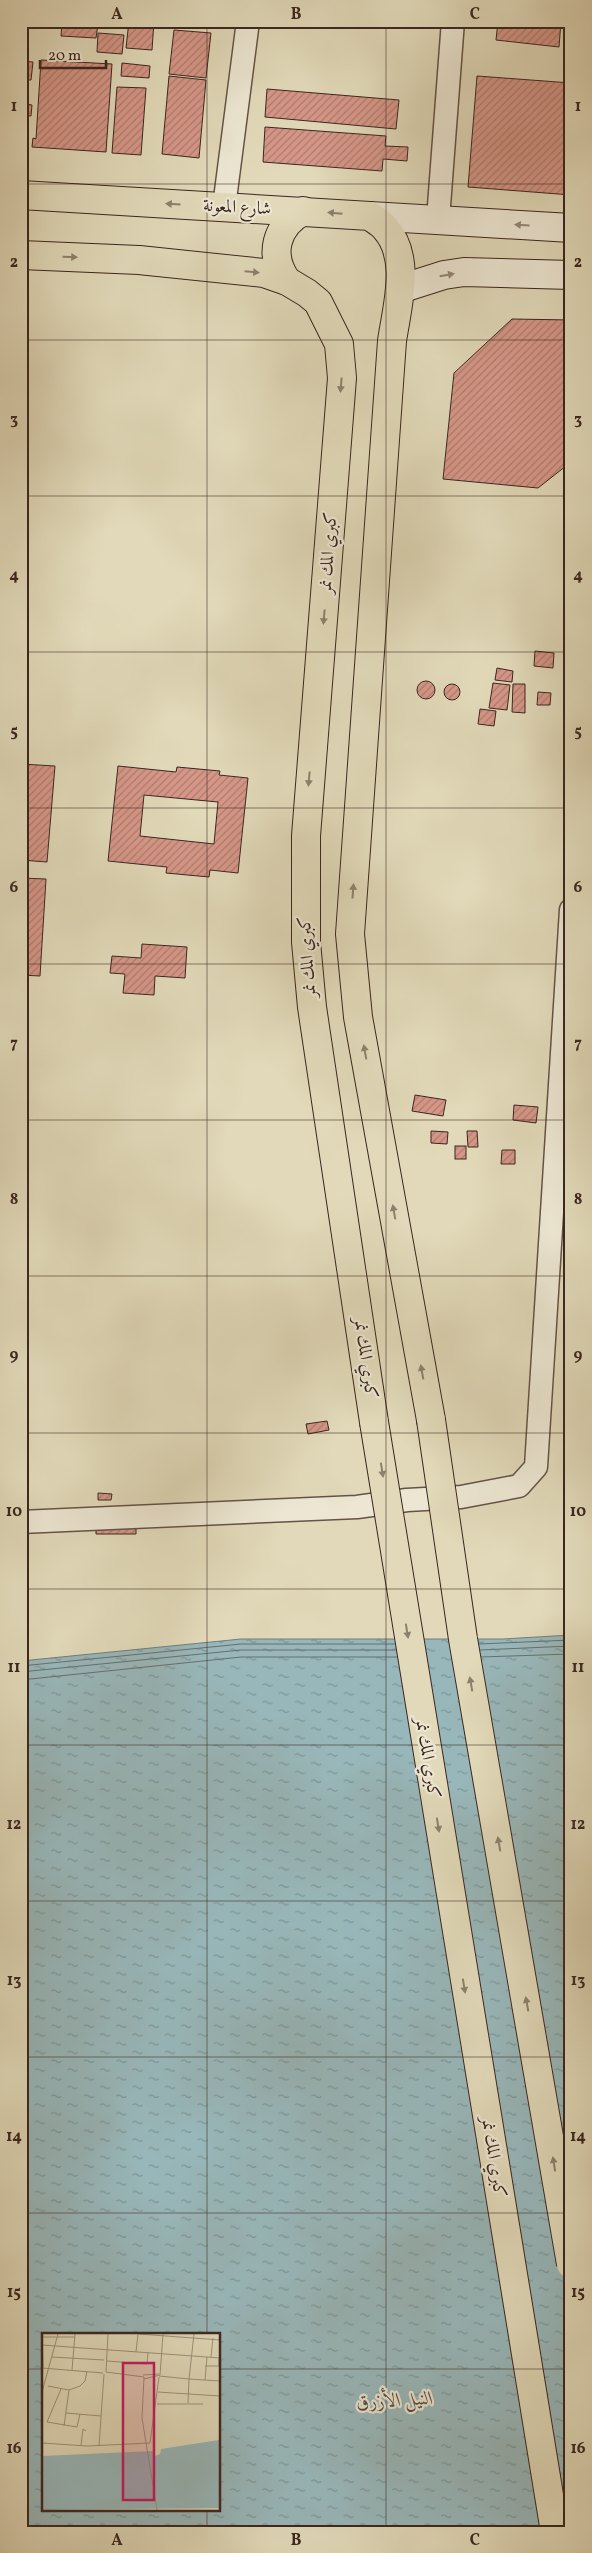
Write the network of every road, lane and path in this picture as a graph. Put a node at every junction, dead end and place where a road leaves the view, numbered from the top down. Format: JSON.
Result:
{"nodes":[{"id":1,"x":248,"y":21,"type":"edge"},
{"id":2,"x":453,"y":21,"type":"edge"},
{"id":3,"x":21,"y":195,"type":"edge"},
{"id":4,"x":224,"y":207,"type":"junction"},
{"id":5,"x":304,"y":211,"type":"junction"},
{"id":6,"x":370,"y":216,"type":"junction"},
{"id":7,"x":438,"y":219,"type":"junction"},
{"id":8,"x":571,"y":228,"type":"edge"},
{"id":9,"x":21,"y":255,"type":"edge"},
{"id":10,"x":571,"y":275,"type":"edge"},
{"id":11,"x":287,"y":281,"type":"junction"},
{"id":12,"x":400,"y":289,"type":"junction"},
{"id":13,"x":571,"y":910,"type":"edge"},
{"id":14,"x":21,"y":1522,"type":"edge"},
{"id":15,"x":571,"y":2264,"type":"edge"},
{"id":16,"x":555,"y":2532,"type":"edge"}],
"edges":[{"from":1,"to":4,"type":"street"},
{"from":2,"to":7,"type":"street"},
{"from":4,"to":3,"type":"highway","name":"شارع المعونة","one_way":true},
{"from":4,"to":5,"type":"highway","name":"شارع المعونة"},
{"from":6,"to":5,"type":"highway","name":"شارع المعونة","one_way":true},
{"from":5,"to":11,"type":"highway"},
{"from":6,"to":7,"type":"street"},
{"from":6,"to":12,"type":"highway"},
{"from":8,"to":7,"type":"street","one_way":true},
{"from":9,"to":11,"type":"highway","name":"كبري المك نمر","one_way":true},
{"from":12,"to":10,"type":"street","one_way":true},
{"from":11,"to":16,"type":"highway","name":"كبري المك نمر","one_way":true,"bridge":true},
{"from":15,"to":12,"type":"highway","one_way":true,"bridge":true},
{"from":13,"to":14,"type":"street"}]}
